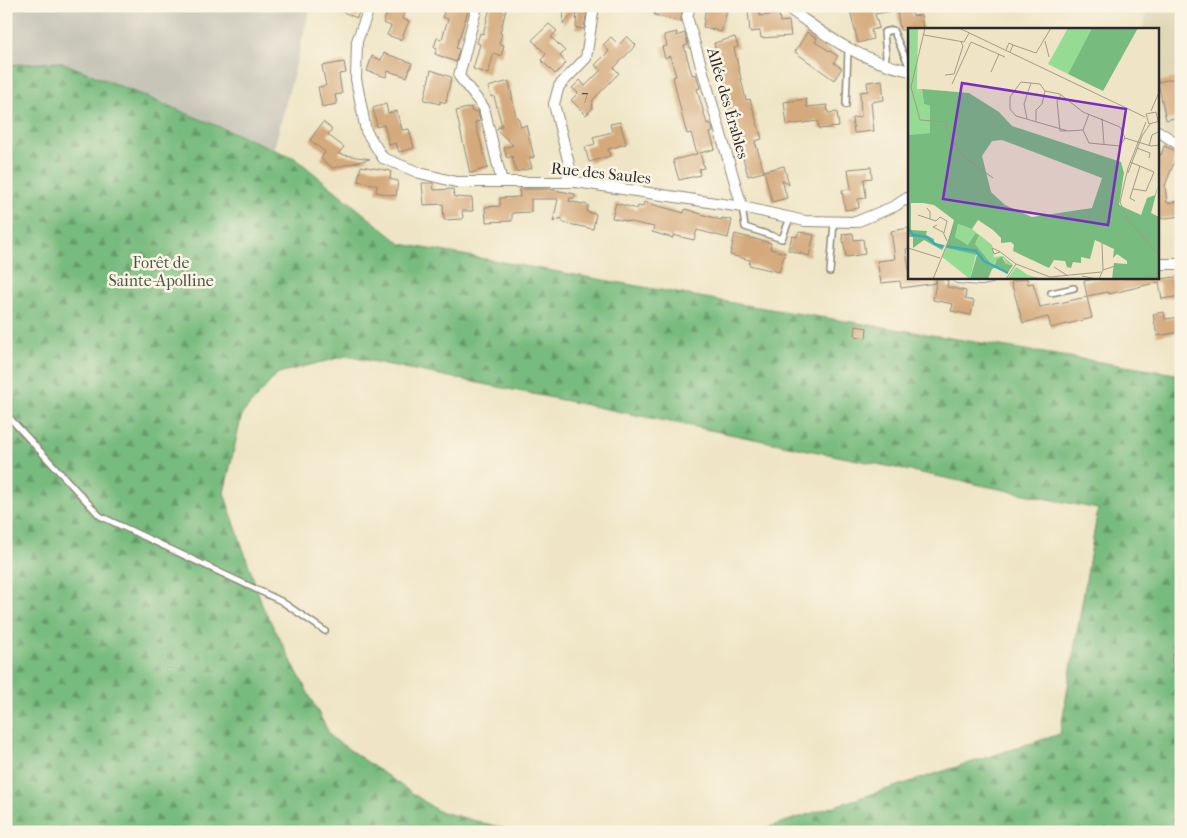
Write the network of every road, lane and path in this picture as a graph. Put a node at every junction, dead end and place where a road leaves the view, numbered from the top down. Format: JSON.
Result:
{"nodes":[{"id":1,"x":370,"y":6,"type":"edge"},
{"id":2,"x":477,"y":6,"type":"edge"},
{"id":3,"x":594,"y":6,"type":"edge"},
{"id":4,"x":690,"y":6,"type":"edge"},
{"id":5,"x":781,"y":6,"type":"edge"},
{"id":6,"x":848,"y":50,"type":"junction"},
{"id":7,"x":908,"y":64,"type":"edge"},
{"id":8,"x":883,"y":65,"type":"junction"},
{"id":9,"x":908,"y":69,"type":"edge"},
{"id":10,"x":846,"y":105,"type":"dead end"},
{"id":11,"x":1160,"y":132,"type":"edge"},
{"id":12,"x":1181,"y":146,"type":"edge"},
{"id":13,"x":502,"y":182,"type":"junction"},
{"id":14,"x":566,"y":182,"type":"junction"},
{"id":15,"x":908,"y":198,"type":"edge"},
{"id":16,"x":742,"y":207,"type":"junction"},
{"id":17,"x":790,"y":218,"type":"junction"},
{"id":18,"x":834,"y":222,"type":"junction"},
{"id":19,"x":1160,"y":264,"type":"edge"},
{"id":20,"x":1181,"y":264,"type":"edge"},
{"id":21,"x":830,"y":272,"type":"dead end"},
{"id":22,"x":970,"y":279,"type":"edge"},
{"id":23,"x":986,"y":279,"type":"edge"},
{"id":24,"x":1074,"y":288,"type":"dead end"},
{"id":25,"x":1051,"y":293,"type":"dead end"},
{"id":26,"x":6,"y":414,"type":"edge"},
{"id":27,"x":325,"y":631,"type":"dead end"},
{"id":28,"x":1181,"y":643,"type":"edge"},
{"id":29,"x":1181,"y":668,"type":"edge"}],
"edges":[{"from":1,"to":13,"type":"street","name":"Rue des Saules"},
{"from":2,"to":13,"type":"street"},
{"from":3,"to":14,"type":"street"},
{"from":4,"to":16,"type":"street","name":"Allée des Érables"},
{"from":5,"to":6,"type":"street"},
{"from":6,"to":8,"type":"street"},
{"from":6,"to":10,"type":"lane"},
{"from":7,"to":8,"type":"lane"},
{"from":8,"to":9,"type":"street"},
{"from":11,"to":12,"type":"street"},
{"from":13,"to":14,"type":"street","name":"Rue des Saules"},
{"from":14,"to":16,"type":"street","name":"Rue des Saules"},
{"from":15,"to":18,"type":"street","name":"Rue des Saules"},
{"from":16,"to":17,"type":"street","name":"Rue des Saules"},
{"from":16,"to":17,"type":"lane"},
{"from":17,"to":18,"type":"street","name":"Rue des Saules"},
{"from":18,"to":21,"type":"lane"},
{"from":19,"to":20,"type":"street"},
{"from":22,"to":23,"type":"street"},
{"from":24,"to":25,"type":"lane"},
{"from":26,"to":27,"type":"lane"},
{"from":28,"to":29,"type":"lane"}]}
